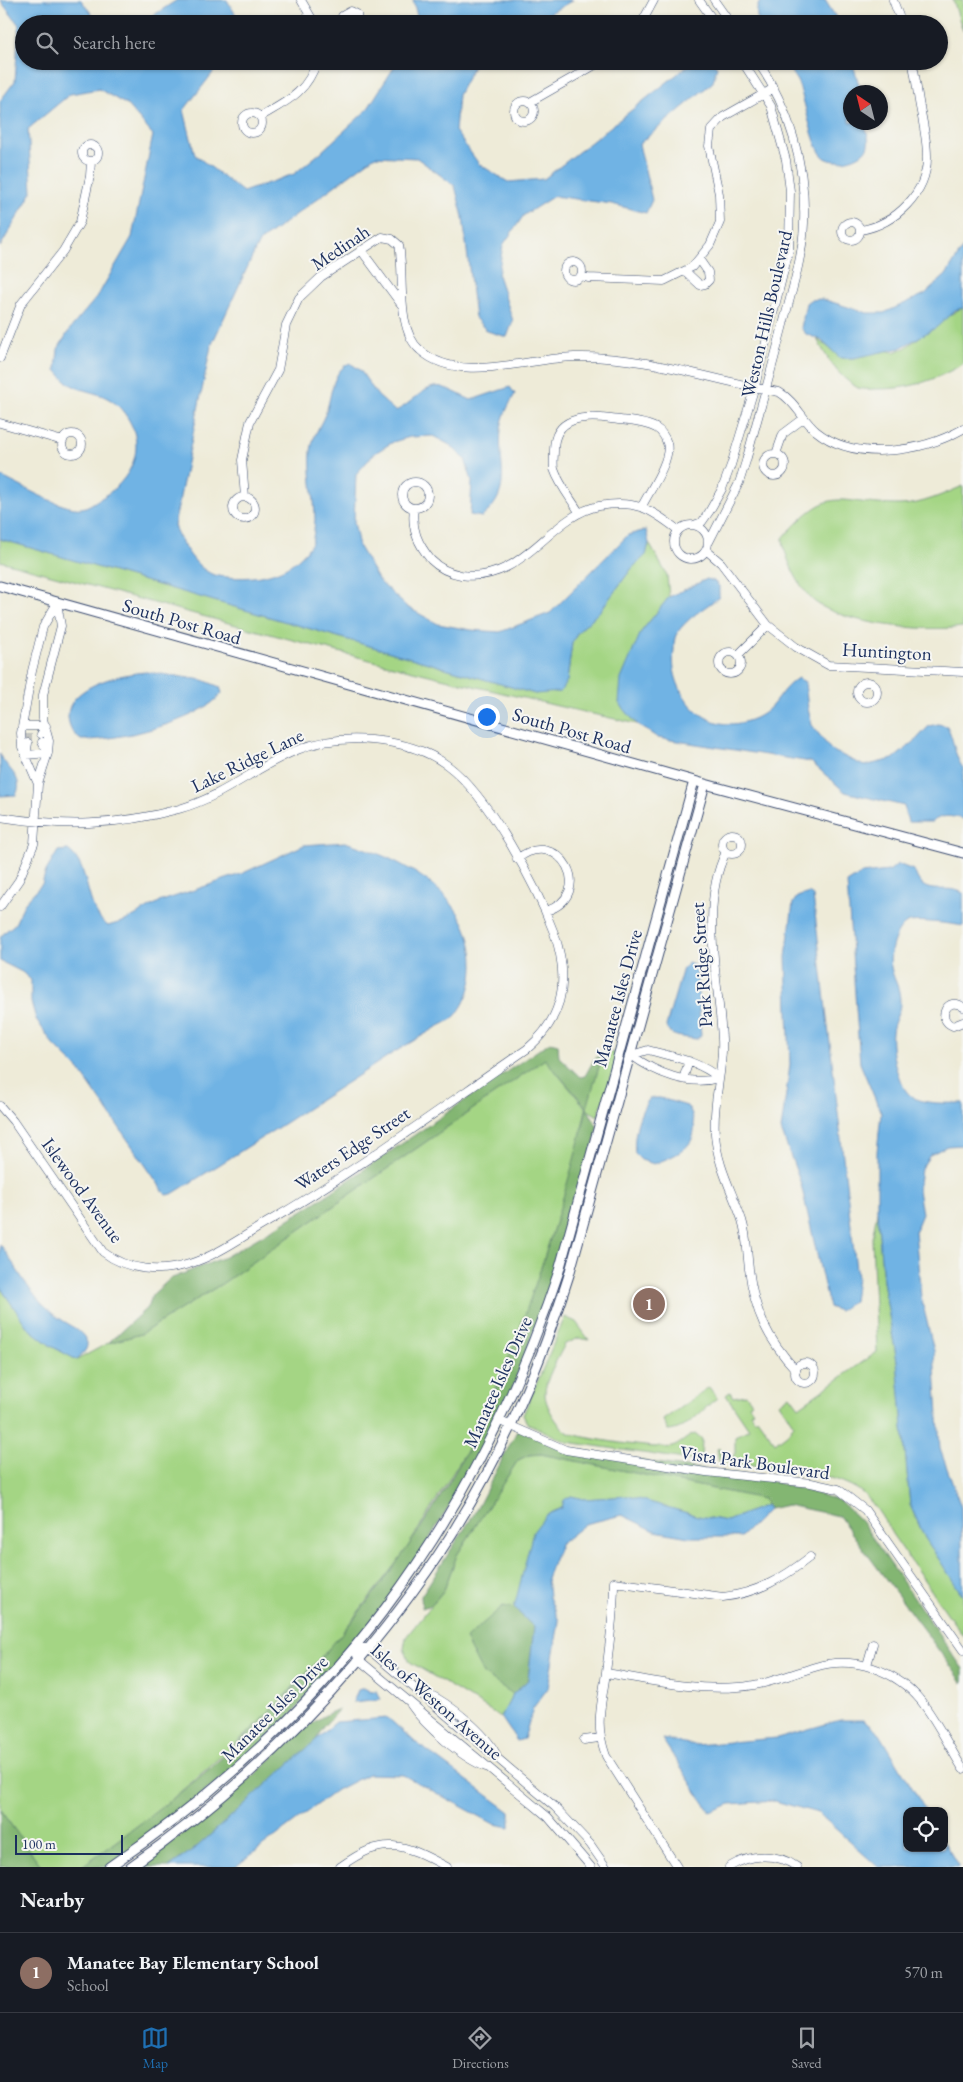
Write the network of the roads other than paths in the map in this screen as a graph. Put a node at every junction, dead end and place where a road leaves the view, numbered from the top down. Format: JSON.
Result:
{"nodes":[{"id":1,"x":301,"y":0,"type":"edge"},
{"id":2,"x":654,"y":0,"type":"edge"},
{"id":3,"x":699,"y":0,"type":"edge"},
{"id":4,"x":714,"y":0,"type":"edge"},
{"id":5,"x":893,"y":0,"type":"edge"},
{"id":6,"x":310,"y":15,"type":"edge"},
{"id":7,"x":344,"y":15,"type":"edge"},
{"id":8,"x":357,"y":15,"type":"edge"},
{"id":9,"x":646,"y":15,"type":"edge"},
{"id":10,"x":710,"y":15,"type":"edge"},
{"id":11,"x":725,"y":15,"type":"edge"},
{"id":12,"x":899,"y":15,"type":"edge"},
{"id":13,"x":314,"y":70,"type":"edge"},
{"id":14,"x":586,"y":70,"type":"edge"},
{"id":15,"x":748,"y":70,"type":"edge"},
{"id":16,"x":763,"y":70,"type":"edge"},
{"id":17,"x":914,"y":70,"type":"edge"},
{"id":18,"x":774,"y":88,"type":"junction"},
{"id":19,"x":764,"y":94,"type":"junction"},
{"id":20,"x":530,"y":102,"type":"dead end"},
{"id":21,"x":260,"y":117,"type":"dead end"},
{"id":22,"x":91,"y":162,"type":"dead end"},
{"id":23,"x":860,"y":230,"type":"dead end"},
{"id":24,"x":361,"y":250,"type":"junction"},
{"id":25,"x":699,"y":259,"type":"junction"},
{"id":26,"x":685,"y":271,"type":"junction"},
{"id":27,"x":581,"y":276,"type":"dead end"},
{"id":28,"x":401,"y":304,"type":"junction"},
{"id":29,"x":0,"y":358,"type":"edge"},
{"id":30,"x":755,"y":386,"type":"junction"},
{"id":31,"x":766,"y":390,"type":"junction"},
{"id":32,"x":803,"y":419,"type":"junction"},
{"id":33,"x":0,"y":423,"type":"edge"},
{"id":34,"x":963,"y":429,"type":"edge"},
{"id":35,"x":63,"y":442,"type":"dead end"},
{"id":36,"x":776,"y":454,"type":"dead end"},
{"id":37,"x":245,"y":497,"type":"dead end"},
{"id":38,"x":642,"y":506,"type":"junction"},
{"id":39,"x":414,"y":508,"type":"dead end"},
{"id":40,"x":579,"y":512,"type":"junction"},
{"id":41,"x":694,"y":525,"type":"junction"},
{"id":42,"x":678,"y":530,"type":"junction"},
{"id":43,"x":708,"y":546,"type":"junction"},
{"id":44,"x":0,"y":586,"type":"edge"},
{"id":45,"x":57,"y":602,"type":"junction"},
{"id":46,"x":768,"y":625,"type":"junction"},
{"id":47,"x":738,"y":655,"type":"dead end"},
{"id":48,"x":866,"y":666,"type":"junction"},
{"id":49,"x":963,"y":672,"type":"edge"},
{"id":50,"x":866,"y":682,"type":"dead end"},
{"id":51,"x":23,"y":726,"type":"junction"},
{"id":52,"x":46,"y":726,"type":"junction"},
{"id":53,"x":28,"y":734,"type":"tunnel mouth"},
{"id":54,"x":41,"y":734,"type":"dead end"},
{"id":55,"x":42,"y":742,"type":"dead end"},
{"id":56,"x":28,"y":743,"type":"tunnel mouth"},
{"id":57,"x":48,"y":753,"type":"junction"},
{"id":58,"x":26,"y":755,"type":"junction"},
{"id":59,"x":694,"y":781,"type":"junction"},
{"id":60,"x":38,"y":784,"type":"junction"},
{"id":61,"x":705,"y":784,"type":"junction"},
{"id":62,"x":0,"y":817,"type":"edge"},
{"id":63,"x":37,"y":824,"type":"junction"},
{"id":64,"x":726,"y":852,"type":"dead end"},
{"id":65,"x":963,"y":853,"type":"edge"},
{"id":66,"x":517,"y":859,"type":"junction"},
{"id":67,"x":0,"y":907,"type":"edge"},
{"id":68,"x":546,"y":911,"type":"junction"},
{"id":69,"x":963,"y":1007,"type":"edge"},
{"id":70,"x":963,"y":1022,"type":"edge"},
{"id":71,"x":551,"y":1023,"type":"joint"},
{"id":72,"x":619,"y":1054,"type":"junction"},
{"id":73,"x":632,"y":1055,"type":"junction"},
{"id":74,"x":689,"y":1062,"type":"junction"},
{"id":75,"x":683,"y":1078,"type":"junction"},
{"id":76,"x":719,"y":1078,"type":"junction"},
{"id":77,"x":0,"y":1106,"type":"edge"},
{"id":78,"x":572,"y":1224,"type":"junction"},
{"id":79,"x":583,"y":1227,"type":"junction"},
{"id":80,"x":154,"y":1269,"type":"joint"},
{"id":81,"x":796,"y":1370,"type":"dead end"},
{"id":82,"x":500,"y":1421,"type":"junction"},
{"id":83,"x":510,"y":1425,"type":"junction"},
{"id":84,"x":810,"y":1557,"type":"dead end"},
{"id":85,"x":873,"y":1644,"type":"dead end"},
{"id":86,"x":355,"y":1648,"type":"junction"},
{"id":87,"x":368,"y":1648,"type":"junction"},
{"id":88,"x":963,"y":1650,"type":"edge"},
{"id":89,"x":358,"y":1659,"type":"junction"},
{"id":90,"x":867,"y":1665,"type":"junction"},
{"id":91,"x":606,"y":1673,"type":"junction"},
{"id":92,"x":415,"y":1688,"type":"junction"},
{"id":93,"x":406,"y":1697,"type":"junction"},
{"id":94,"x":435,"y":1704,"type":"junction"},
{"id":95,"x":426,"y":1714,"type":"junction"},
{"id":96,"x":476,"y":1735,"type":"junction"},
{"id":97,"x":599,"y":1738,"type":"junction"},
{"id":98,"x":584,"y":1740,"type":"dead end"},
{"id":99,"x":466,"y":1747,"type":"junction"},
{"id":100,"x":491,"y":1768,"type":"junction"},
{"id":101,"x":963,"y":1769,"type":"edge"},
{"id":102,"x":110,"y":1867,"type":"edge"},
{"id":103,"x":130,"y":1867,"type":"edge"},
{"id":104,"x":340,"y":1867,"type":"edge"},
{"id":105,"x":447,"y":1867,"type":"edge"},
{"id":106,"x":591,"y":1867,"type":"edge"},
{"id":107,"x":606,"y":1867,"type":"edge"},
{"id":108,"x":677,"y":1867,"type":"edge"},
{"id":109,"x":729,"y":1867,"type":"edge"},
{"id":110,"x":797,"y":1867,"type":"edge"}],
"edges":[{"from":1,"to":6,"type":"street"},
{"from":2,"to":9,"type":"street"},
{"from":3,"to":10,"type":"street"},
{"from":4,"to":11,"type":"street"},
{"from":5,"to":12,"type":"street"},
{"from":7,"to":8,"type":"street"},
{"from":13,"to":21,"type":"street"},
{"from":14,"to":20,"type":"street"},
{"from":15,"to":19,"type":"street","name":"Weston Hills Boulevard"},
{"from":16,"to":18,"type":"street","name":"Weston Hills Boulevard"},
{"from":17,"to":23,"type":"street"},
{"from":18,"to":19,"type":"street"},
{"from":18,"to":31,"type":"street","name":"Weston Hills Boulevard"},
{"from":19,"to":25,"type":"street"},
{"from":19,"to":30,"type":"street","name":"Weston Hills Boulevard"},
{"from":22,"to":29,"type":"street"},
{"from":24,"to":28,"type":"street"},
{"from":24,"to":28,"type":"street","name":"Medinah"},
{"from":24,"to":37,"type":"street","name":"Medinah"},
{"from":25,"to":26,"type":"street"},
{"from":25,"to":26,"type":"street"},
{"from":26,"to":27,"type":"street"},
{"from":28,"to":30,"type":"street","name":"Medinah"},
{"from":30,"to":31,"type":"street","name":"Medinah"},
{"from":30,"to":41,"type":"street","name":"Weston Hills Boulevard"},
{"from":31,"to":32,"type":"street","name":"Medinah"},
{"from":31,"to":43,"type":"street","name":"Weston Hills Boulevard"},
{"from":32,"to":34,"type":"street","name":"Medinah"},
{"from":32,"to":36,"type":"street"},
{"from":33,"to":35,"type":"street"},
{"from":38,"to":40,"type":"street"},
{"from":38,"to":40,"type":"street"},
{"from":38,"to":42,"type":"street"},
{"from":39,"to":40,"type":"street"},
{"from":41,"to":42,"type":"street"},
{"from":41,"to":43,"type":"street"},
{"from":42,"to":43,"type":"street"},
{"from":43,"to":46,"type":"street","name":"Huntington"},
{"from":44,"to":45,"type":"street","name":"South Post Road"},
{"from":45,"to":51,"type":"street"},
{"from":45,"to":52,"type":"street"},
{"from":45,"to":59,"type":"street","name":"South Post Road"},
{"from":46,"to":47,"type":"street"},
{"from":46,"to":48,"type":"street","name":"Huntington"},
{"from":48,"to":49,"type":"street","name":"Huntington"},
{"from":48,"to":50,"type":"street"},
{"from":51,"to":52,"type":"street"},
{"from":51,"to":53,"type":"street"},
{"from":51,"to":58,"type":"street"},
{"from":52,"to":54,"type":"street"},
{"from":52,"to":57,"type":"street"},
{"from":55,"to":57,"type":"street"},
{"from":56,"to":58,"type":"street"},
{"from":57,"to":58,"type":"street"},
{"from":57,"to":60,"type":"street"},
{"from":58,"to":60,"type":"street"},
{"from":59,"to":61,"type":"street","name":"South Post Road"},
{"from":59,"to":72,"type":"street","name":"Manatee Isles Drive"},
{"from":60,"to":63,"type":"street"},
{"from":61,"to":65,"type":"street","name":"South Post Road"},
{"from":61,"to":73,"type":"street","name":"Manatee Isles Drive"},
{"from":62,"to":63,"type":"street","name":"Lake Ridge Lane"},
{"from":63,"to":66,"type":"street","name":"Lake Ridge Lane"},
{"from":63,"to":67,"type":"street"},
{"from":64,"to":76,"type":"street","name":"Park Ridge Street"},
{"from":66,"to":68,"type":"street","name":"Lake Ridge Lane"},
{"from":66,"to":68,"type":"street"},
{"from":68,"to":71,"type":"street","name":"Lake Ridge Lane"},
{"from":69,"to":70,"type":"street"},
{"from":71,"to":80,"type":"street","name":"Waters Edge Street"},
{"from":72,"to":73,"type":"street"},
{"from":72,"to":78,"type":"street","name":"Manatee Isles Drive"},
{"from":73,"to":74,"type":"street"},
{"from":73,"to":75,"type":"street"},
{"from":73,"to":79,"type":"street","name":"Manatee Isles Drive"},
{"from":74,"to":75,"type":"street"},
{"from":74,"to":76,"type":"street"},
{"from":75,"to":76,"type":"street"},
{"from":76,"to":81,"type":"street","name":"Park Ridge Street"},
{"from":77,"to":80,"type":"street","name":"Islewood Avenue"},
{"from":78,"to":79,"type":"street"},
{"from":78,"to":82,"type":"street","name":"Manatee Isles Drive"},
{"from":79,"to":83,"type":"street","name":"Manatee Isles Drive"},
{"from":82,"to":83,"type":"street","name":"Vista Park Boulevard"},
{"from":82,"to":86,"type":"street","name":"Manatee Isles Drive"},
{"from":83,"to":87,"type":"street","name":"Manatee Isles Drive"},
{"from":83,"to":88,"type":"street","name":"Vista Park Boulevard"},
{"from":84,"to":91,"type":"street"},
{"from":85,"to":90,"type":"street"},
{"from":86,"to":87,"type":"street","name":"Isles of Weston Avenue"},
{"from":86,"to":89,"type":"street","name":"Isles of Weston Avenue"},
{"from":86,"to":102,"type":"street","name":"Manatee Isles Drive"},
{"from":87,"to":89,"type":"street","name":"Manatee Isles Drive"},
{"from":87,"to":92,"type":"street","name":"Isles of Weston Avenue"},
{"from":89,"to":93,"type":"street","name":"Isles of Weston Avenue"},
{"from":89,"to":103,"type":"street","name":"Manatee Isles Drive"},
{"from":90,"to":91,"type":"street"},
{"from":90,"to":101,"type":"street"},
{"from":91,"to":97,"type":"street"},
{"from":92,"to":94,"type":"street","name":"Isles of Weston Avenue"},
{"from":92,"to":96,"type":"street"},
{"from":93,"to":95,"type":"street","name":"Isles of Weston Avenue"},
{"from":93,"to":100,"type":"street"},
{"from":94,"to":95,"type":"street"},
{"from":94,"to":96,"type":"street","name":"Isles of Weston Avenue"},
{"from":95,"to":99,"type":"street","name":"Isles of Weston Avenue"},
{"from":96,"to":99,"type":"street"},
{"from":96,"to":107,"type":"street","name":"Isles of Weston Avenue"},
{"from":97,"to":98,"type":"street"},
{"from":97,"to":108,"type":"street"},
{"from":99,"to":100,"type":"street","name":"Isles of Weston Avenue"},
{"from":100,"to":106,"type":"street","name":"Isles of Weston Avenue"},
{"from":104,"to":105,"type":"street"},
{"from":109,"to":110,"type":"street"}]}
